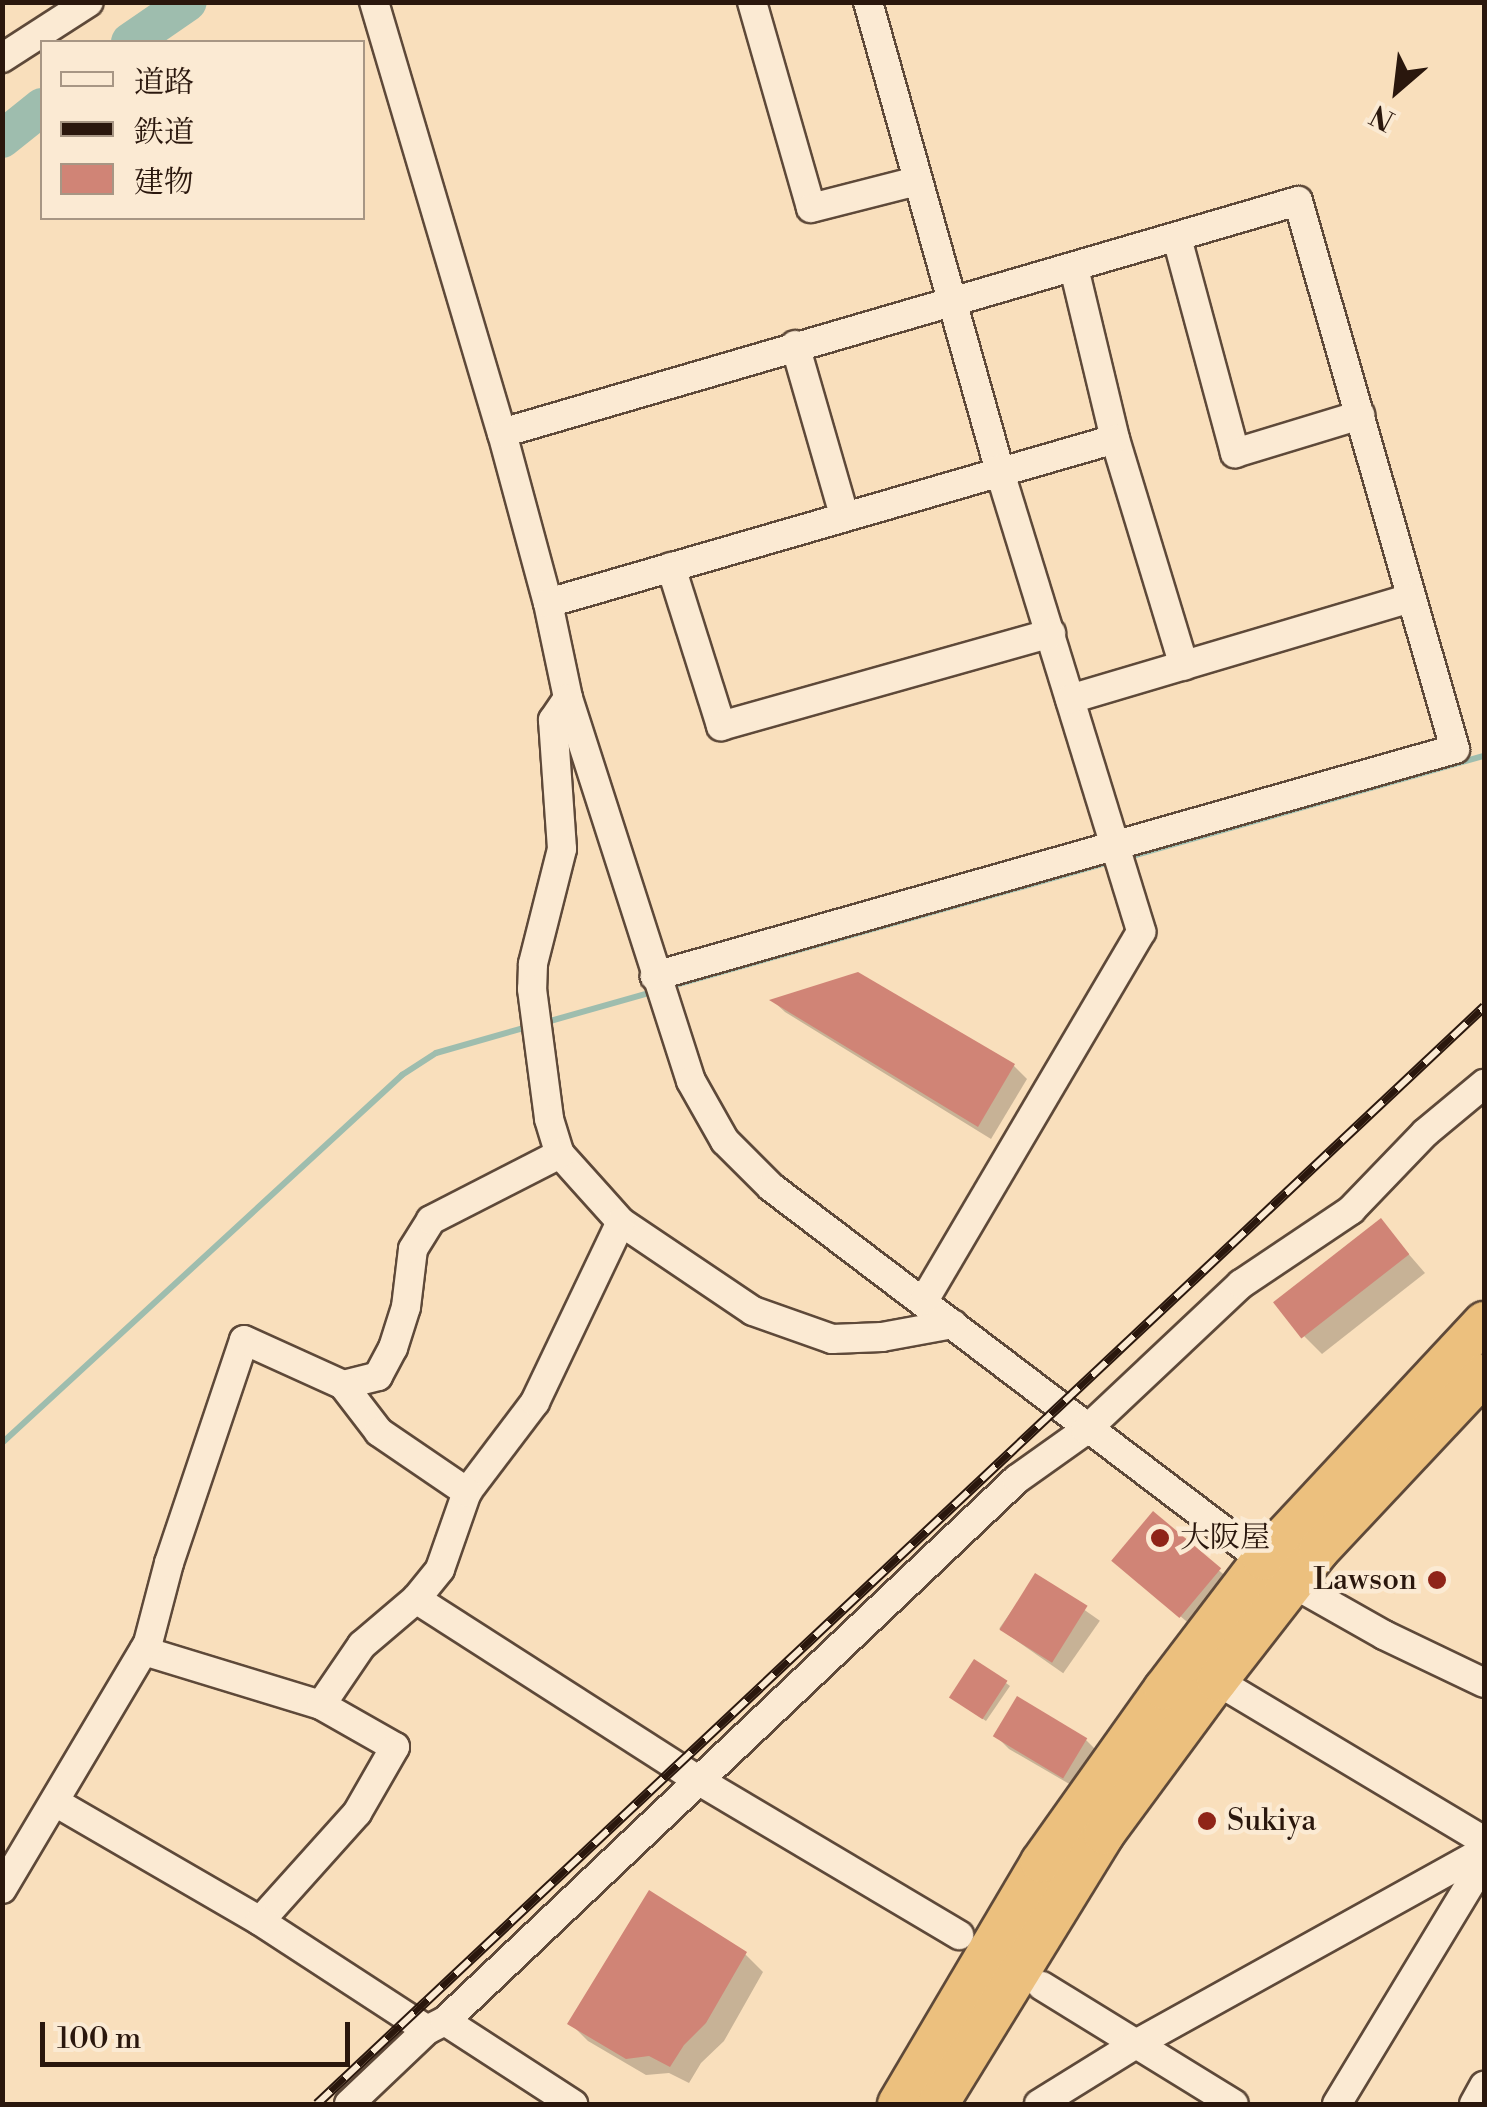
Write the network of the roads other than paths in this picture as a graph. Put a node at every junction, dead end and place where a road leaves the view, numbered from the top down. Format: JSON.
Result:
{"nodes":[{"id":1,"x":89,"y":2,"type":"edge"},
{"id":2,"x":374,"y":2,"type":"edge"},
{"id":3,"x":752,"y":2,"type":"edge"},
{"id":4,"x":868,"y":2,"type":"edge"},
{"id":5,"x":56,"y":11,"type":"edge"},
{"id":6,"x":2,"y":58,"type":"edge"},
{"id":7,"x":917,"y":181,"type":"junction"},
{"id":8,"x":1176,"y":238,"type":"junction"},
{"id":9,"x":1074,"y":268,"type":"junction"},
{"id":10,"x":950,"y":300,"type":"junction"},
{"id":11,"x":795,"y":345,"type":"junction"},
{"id":12,"x":1360,"y":415,"type":"junction"},
{"id":13,"x":502,"y":433,"type":"junction"},
{"id":14,"x":1114,"y":439,"type":"junction"},
{"id":15,"x":1000,"y":469,"type":"junction"},
{"id":16,"x":844,"y":516,"type":"junction"},
{"id":17,"x":671,"y":566,"type":"junction"},
{"id":18,"x":1411,"y":598,"type":"junction"},
{"id":19,"x":548,"y":603,"type":"junction"},
{"id":20,"x":1050,"y":633,"type":"junction"},
{"id":21,"x":1184,"y":666,"type":"junction"},
{"id":22,"x":568,"y":698,"type":"junction"},
{"id":23,"x":1070,"y":699,"type":"junction"},
{"id":24,"x":1114,"y":844,"type":"junction"},
{"id":25,"x":655,"y":976,"type":"junction"},
{"id":26,"x":1484,"y":1084,"type":"edge"},
{"id":27,"x":560,"y":1154,"type":"junction"},
{"id":28,"x":621,"y":1222,"type":"junction"},
{"id":29,"x":924,"y":1301,"type":"junction"},
{"id":30,"x":1484,"y":1322,"type":"edge"},
{"id":31,"x":953,"y":1324,"type":"junction"},
{"id":32,"x":1484,"y":1374,"type":"edge"},
{"id":33,"x":343,"y":1385,"type":"junction"},
{"id":34,"x":1086,"y":1430,"type":"junction"},
{"id":35,"x":468,"y":1492,"type":"junction"},
{"id":36,"x":1278,"y":1571,"type":"junction"},
{"id":37,"x":416,"y":1599,"type":"junction"},
{"id":38,"x":144,"y":1651,"type":"junction"},
{"id":39,"x":1217,"y":1682,"type":"junction"},
{"id":40,"x":1484,"y":1684,"type":"edge"},
{"id":41,"x":321,"y":1705,"type":"junction"},
{"id":42,"x":700,"y":1781,"type":"junction"},
{"id":43,"x":54,"y":1802,"type":"junction"},
{"id":44,"x":1484,"y":1841,"type":"edge"},
{"id":45,"x":1484,"y":1851,"type":"edge"},
{"id":46,"x":1484,"y":1861,"type":"edge"},
{"id":47,"x":2,"y":1889,"type":"edge"},
{"id":48,"x":260,"y":1921,"type":"junction"},
{"id":49,"x":960,"y":1934,"type":"dead end"},
{"id":50,"x":1042,"y":1986,"type":"dead end"},
{"id":51,"x":436,"y":2025,"type":"junction"},
{"id":52,"x":1134,"y":2045,"type":"junction"},
{"id":53,"x":1484,"y":2086,"type":"edge"},
{"id":54,"x":349,"y":2104,"type":"edge"},
{"id":55,"x":573,"y":2104,"type":"edge"},
{"id":56,"x":898,"y":2104,"type":"edge"},
{"id":57,"x":938,"y":2104,"type":"edge"},
{"id":58,"x":1040,"y":2104,"type":"edge"},
{"id":59,"x":1234,"y":2104,"type":"edge"},
{"id":60,"x":1337,"y":2104,"type":"edge"},
{"id":61,"x":1474,"y":2104,"type":"edge"}],
"edges":[{"from":1,"to":5,"type":"street"},
{"from":2,"to":13,"type":"street"},
{"from":3,"to":7,"type":"street"},
{"from":4,"to":7,"type":"street"},
{"from":5,"to":6,"type":"street"},
{"from":7,"to":10,"type":"street"},
{"from":8,"to":9,"type":"street"},
{"from":8,"to":12,"type":"street"},
{"from":8,"to":12,"type":"street"},
{"from":9,"to":10,"type":"street"},
{"from":9,"to":14,"type":"street"},
{"from":10,"to":11,"type":"street"},
{"from":10,"to":15,"type":"street"},
{"from":11,"to":13,"type":"street"},
{"from":11,"to":16,"type":"street"},
{"from":12,"to":18,"type":"street"},
{"from":13,"to":19,"type":"street"},
{"from":14,"to":15,"type":"street"},
{"from":14,"to":21,"type":"street"},
{"from":15,"to":16,"type":"street"},
{"from":15,"to":20,"type":"street"},
{"from":16,"to":17,"type":"street"},
{"from":17,"to":19,"type":"street"},
{"from":17,"to":20,"type":"street"},
{"from":18,"to":21,"type":"street"},
{"from":18,"to":24,"type":"street"},
{"from":19,"to":22,"type":"street"},
{"from":20,"to":23,"type":"street"},
{"from":21,"to":23,"type":"street"},
{"from":22,"to":25,"type":"street"},
{"from":22,"to":27,"type":"street"},
{"from":23,"to":24,"type":"street"},
{"from":24,"to":25,"type":"street"},
{"from":24,"to":29,"type":"street"},
{"from":25,"to":29,"type":"street"},
{"from":26,"to":34,"type":"street"},
{"from":27,"to":28,"type":"street"},
{"from":27,"to":33,"type":"street"},
{"from":28,"to":31,"type":"street"},
{"from":28,"to":35,"type":"street"},
{"from":29,"to":31,"type":"street"},
{"from":30,"to":36,"type":"highway"},
{"from":31,"to":34,"type":"street"},
{"from":32,"to":36,"type":"highway"},
{"from":33,"to":35,"type":"street"},
{"from":33,"to":38,"type":"street"},
{"from":34,"to":36,"type":"street"},
{"from":34,"to":42,"type":"street"},
{"from":35,"to":37,"type":"street"},
{"from":36,"to":39,"type":"highway"},
{"from":36,"to":40,"type":"street"},
{"from":36,"to":56,"type":"highway"},
{"from":37,"to":41,"type":"street"},
{"from":37,"to":42,"type":"street"},
{"from":38,"to":41,"type":"street"},
{"from":38,"to":43,"type":"street"},
{"from":39,"to":44,"type":"street"},
{"from":39,"to":57,"type":"highway"},
{"from":41,"to":48,"type":"street"},
{"from":42,"to":49,"type":"street"},
{"from":42,"to":51,"type":"street"},
{"from":43,"to":47,"type":"street"},
{"from":43,"to":48,"type":"street"},
{"from":45,"to":52,"type":"street"},
{"from":46,"to":60,"type":"street"},
{"from":48,"to":51,"type":"street"},
{"from":50,"to":52,"type":"street"},
{"from":51,"to":54,"type":"street"},
{"from":51,"to":55,"type":"street"},
{"from":52,"to":58,"type":"street"},
{"from":52,"to":59,"type":"street"},
{"from":53,"to":61,"type":"street"}]}
